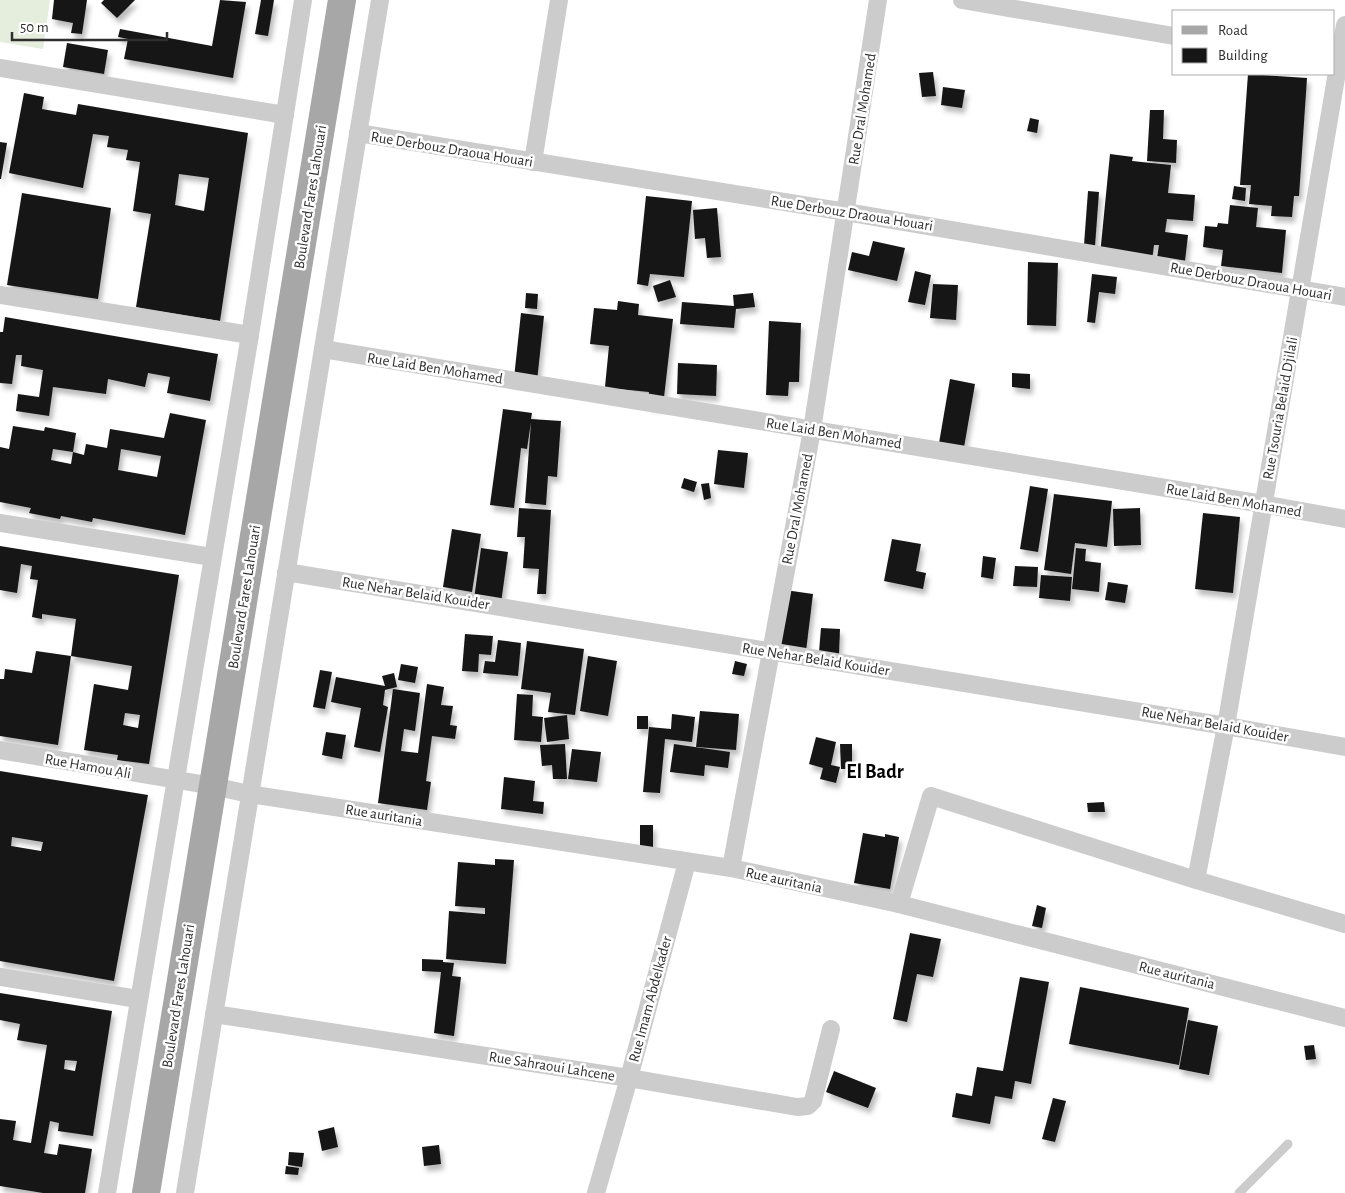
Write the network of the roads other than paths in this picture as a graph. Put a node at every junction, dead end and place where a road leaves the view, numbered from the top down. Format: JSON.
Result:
{"nodes":[{"id":1,"x":303,"y":0,"type":"edge"},
{"id":2,"x":342,"y":0,"type":"edge"},
{"id":3,"x":380,"y":0,"type":"edge"},
{"id":4,"x":560,"y":0,"type":"edge"},
{"id":5,"x":878,"y":0,"type":"edge"},
{"id":6,"x":962,"y":0,"type":"edge"},
{"id":7,"x":1345,"y":25,"type":"edge"},
{"id":8,"x":1172,"y":36,"type":"edge"},
{"id":9,"x":1339,"y":63,"type":"edge"},
{"id":10,"x":0,"y":68,"type":"edge"},
{"id":11,"x":285,"y":115,"type":"junction"},
{"id":12,"x":358,"y":134,"type":"junction"},
{"id":13,"x":533,"y":162,"type":"junction"},
{"id":14,"x":846,"y":212,"type":"junction"},
{"id":15,"x":1301,"y":290,"type":"junction"},
{"id":16,"x":0,"y":295,"type":"edge"},
{"id":17,"x":1345,"y":297,"type":"edge"},
{"id":18,"x":250,"y":335,"type":"junction"},
{"id":19,"x":323,"y":349,"type":"junction"},
{"id":20,"x":812,"y":430,"type":"junction"},
{"id":21,"x":1263,"y":504,"type":"junction"},
{"id":22,"x":1345,"y":519,"type":"edge"},
{"id":23,"x":0,"y":523,"type":"edge"},
{"id":24,"x":212,"y":557,"type":"junction"},
{"id":25,"x":286,"y":572,"type":"junction"},
{"id":26,"x":770,"y":652,"type":"junction"},
{"id":27,"x":1226,"y":726,"type":"junction"},
{"id":28,"x":1345,"y":746,"type":"edge"},
{"id":29,"x":0,"y":750,"type":"edge"},
{"id":30,"x":176,"y":781,"type":"junction"},
{"id":31,"x":213,"y":786,"type":"junction"},
{"id":32,"x":249,"y":794,"type":"junction"},
{"id":33,"x":687,"y":862,"type":"junction"},
{"id":34,"x":731,"y":868,"type":"junction"},
{"id":35,"x":1196,"y":880,"type":"junction"},
{"id":36,"x":900,"y":904,"type":"junction"},
{"id":37,"x":1345,"y":924,"type":"edge"},
{"id":38,"x":0,"y":977,"type":"edge"},
{"id":39,"x":138,"y":998,"type":"junction"},
{"id":40,"x":214,"y":1014,"type":"junction"},
{"id":41,"x":1345,"y":1018,"type":"edge"},
{"id":42,"x":831,"y":1029,"type":"dead end"},
{"id":43,"x":630,"y":1078,"type":"junction"},
{"id":44,"x":1288,"y":1144,"type":"dead end"},
{"id":45,"x":107,"y":1193,"type":"edge"},
{"id":46,"x":146,"y":1193,"type":"edge"},
{"id":47,"x":185,"y":1193,"type":"edge"},
{"id":48,"x":596,"y":1193,"type":"edge"},
{"id":49,"x":1239,"y":1193,"type":"edge"}],
"edges":[{"from":1,"to":11,"type":"street"},
{"from":2,"to":31,"type":"main road","name":"Boulevard Fares Lahouari"},
{"from":3,"to":12,"type":"street"},
{"from":4,"to":13,"type":"street"},
{"from":5,"to":14,"type":"street","name":"Rue Dral Mohamed"},
{"from":6,"to":8,"type":"street"},
{"from":7,"to":9,"type":"street","name":"Rue Tsouria Belaid Djilali"},
{"from":9,"to":15,"type":"street","name":"Rue Tsouria Belaid Djilali"},
{"from":10,"to":11,"type":"street"},
{"from":11,"to":18,"type":"street"},
{"from":12,"to":13,"type":"street","name":"Rue Derbouz Draoua Houari"},
{"from":12,"to":19,"type":"street"},
{"from":13,"to":14,"type":"street","name":"Rue Derbouz Draoua Houari"},
{"from":14,"to":15,"type":"street","name":"Rue Derbouz Draoua Houari"},
{"from":14,"to":20,"type":"street","name":"Rue Dral Mohamed"},
{"from":15,"to":17,"type":"street","name":"Rue Derbouz Draoua Houari"},
{"from":15,"to":21,"type":"street","name":"Rue Tsouria Belaid Djilali"},
{"from":16,"to":18,"type":"street"},
{"from":18,"to":24,"type":"street"},
{"from":19,"to":20,"type":"street","name":"Rue Laid Ben Mohamed"},
{"from":19,"to":25,"type":"street"},
{"from":20,"to":21,"type":"street","name":"Rue Laid Ben Mohamed"},
{"from":20,"to":26,"type":"street","name":"Rue Dral Mohamed"},
{"from":21,"to":22,"type":"street","name":"Rue Laid Ben Mohamed"},
{"from":21,"to":27,"type":"street","name":"Rue Tsouria Belaid Djilali"},
{"from":23,"to":24,"type":"street"},
{"from":24,"to":30,"type":"street"},
{"from":25,"to":26,"type":"street","name":"Rue Nehar Belaid Kouider"},
{"from":25,"to":32,"type":"street"},
{"from":26,"to":27,"type":"street","name":"Rue Nehar Belaid Kouider"},
{"from":26,"to":34,"type":"street","name":"Rue Dral Mohamed"},
{"from":27,"to":28,"type":"street","name":"Rue Nehar Belaid Kouider"},
{"from":27,"to":35,"type":"street","name":"Rue Tsouria Belaid Djilali"},
{"from":29,"to":30,"type":"street","name":"Rue Hamou Ali"},
{"from":30,"to":31,"type":"street","name":"Rue Hamou Ali"},
{"from":30,"to":39,"type":"street"},
{"from":31,"to":32,"type":"street","name":"Rue auritania"},
{"from":31,"to":46,"type":"main road","name":"Boulevard Fares Lahouari"},
{"from":32,"to":33,"type":"street","name":"Rue auritania"},
{"from":32,"to":40,"type":"street"},
{"from":33,"to":34,"type":"street","name":"Rue auritania"},
{"from":33,"to":43,"type":"street","name":"Rue Imam Abdelkader"},
{"from":34,"to":36,"type":"street","name":"Rue auritania"},
{"from":35,"to":36,"type":"street"},
{"from":35,"to":37,"type":"street"},
{"from":36,"to":41,"type":"street","name":"Rue auritania"},
{"from":38,"to":39,"type":"street"},
{"from":39,"to":45,"type":"street"},
{"from":40,"to":43,"type":"street","name":"Rue Sahraoui Lahcene"},
{"from":40,"to":47,"type":"street"},
{"from":42,"to":43,"type":"street","name":"Rue Sahraoui Lahcene"},
{"from":43,"to":48,"type":"street","name":"Rue Imam Abdelkader"},
{"from":44,"to":49,"type":"lane"}]}
